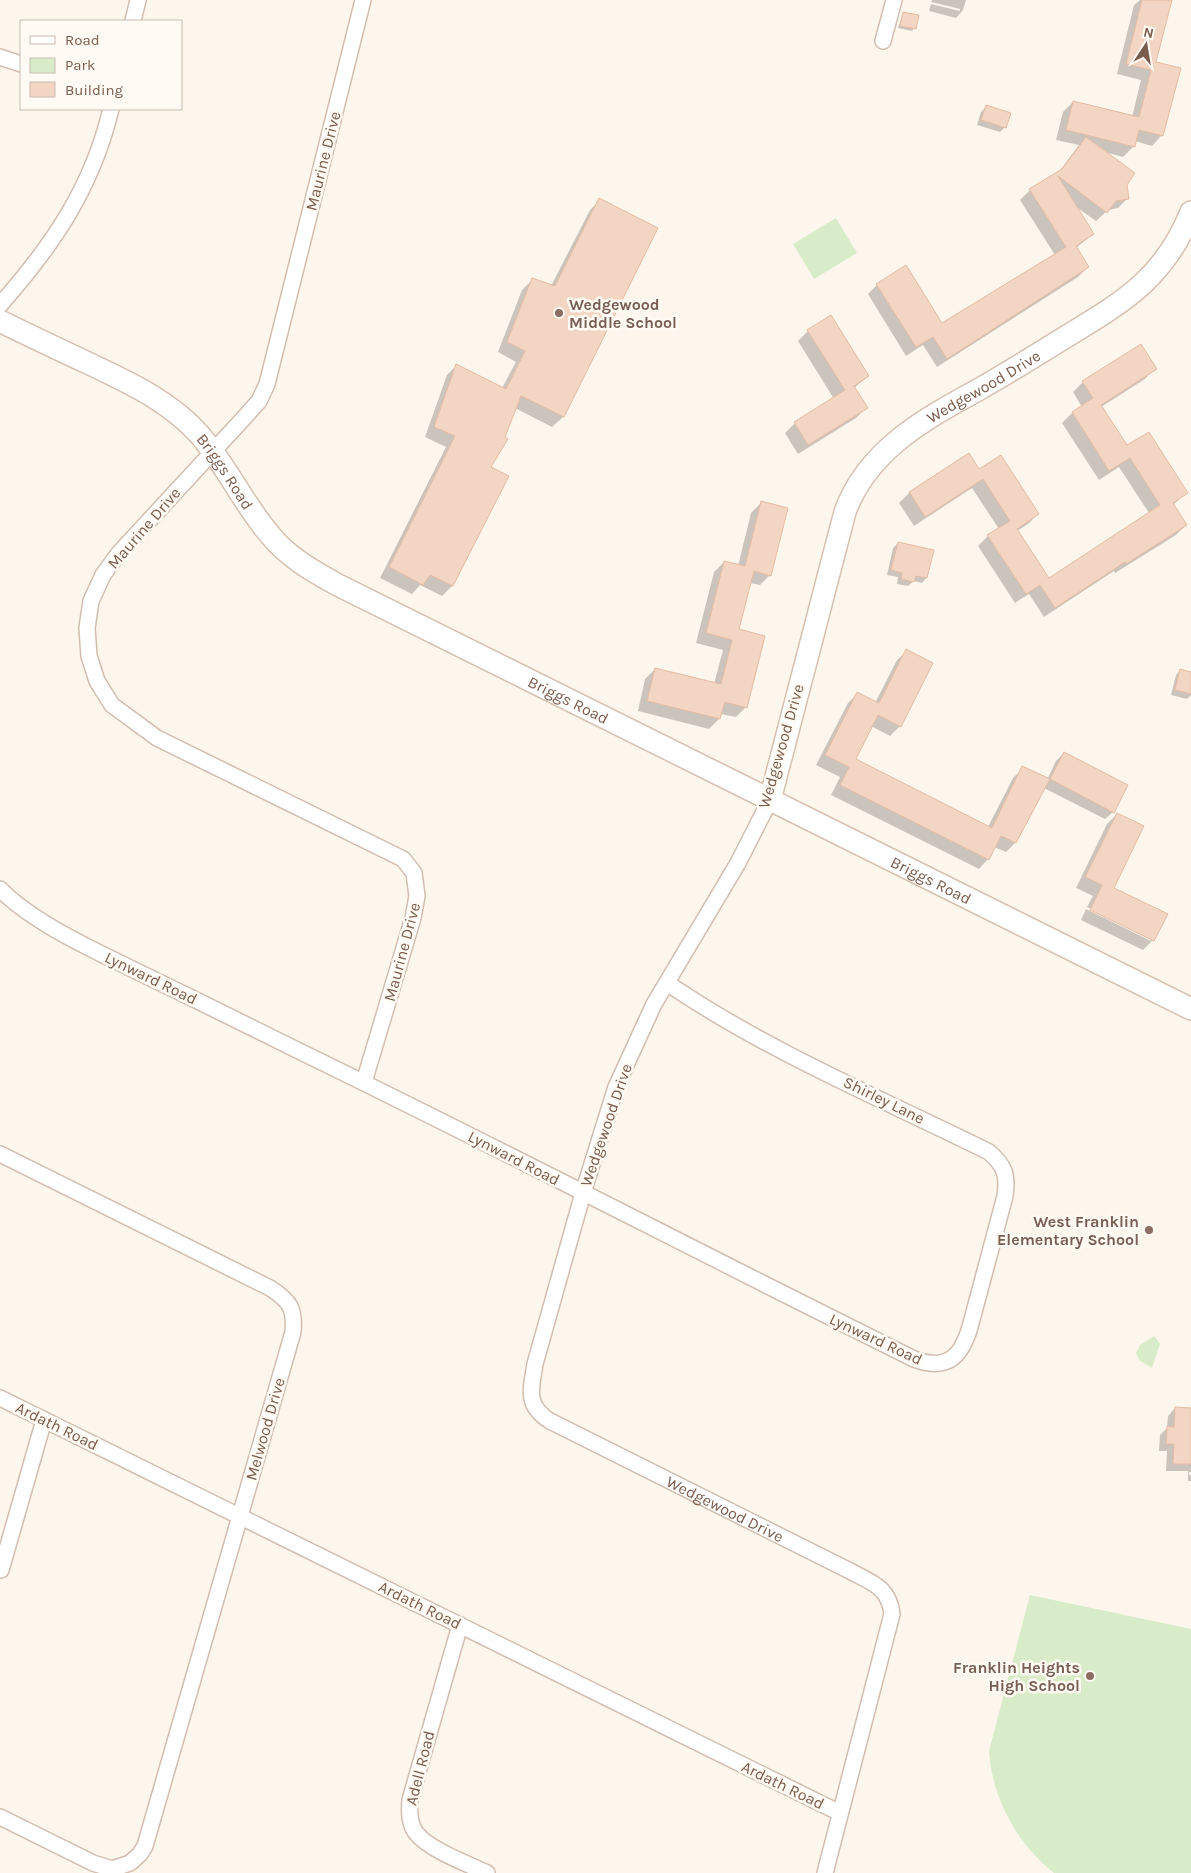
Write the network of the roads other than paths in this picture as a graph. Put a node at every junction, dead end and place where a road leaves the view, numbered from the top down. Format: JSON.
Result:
{"nodes":[{"id":1,"x":138,"y":0,"type":"edge"},
{"id":2,"x":363,"y":0,"type":"edge"},
{"id":3,"x":894,"y":0,"type":"edge"},
{"id":4,"x":133,"y":20,"type":"edge"},
{"id":5,"x":883,"y":41,"type":"dead end"},
{"id":6,"x":0,"y":57,"type":"edge"},
{"id":7,"x":20,"y":64,"type":"edge"},
{"id":8,"x":111,"y":110,"type":"edge"},
{"id":9,"x":1191,"y":212,"type":"edge"},
{"id":10,"x":0,"y":305,"type":"edge"},
{"id":11,"x":0,"y":322,"type":"edge"},
{"id":12,"x":212,"y":451,"type":"junction"},
{"id":13,"x":770,"y":800,"type":"junction"},
{"id":14,"x":3,"y":898,"type":"edge"},
{"id":15,"x":667,"y":983,"type":"junction"},
{"id":16,"x":1191,"y":1009,"type":"edge"},
{"id":17,"x":364,"y":1082,"type":"junction"},
{"id":18,"x":0,"y":1154,"type":"edge"},
{"id":19,"x":583,"y":1193,"type":"junction"},
{"id":20,"x":984,"y":1273,"type":"joint"},
{"id":21,"x":0,"y":1398,"type":"edge"},
{"id":22,"x":44,"y":1420,"type":"junction"},
{"id":23,"x":240,"y":1516,"type":"junction"},
{"id":24,"x":1,"y":1570,"type":"edge"},
{"id":25,"x":460,"y":1625,"type":"junction"},
{"id":26,"x":840,"y":1813,"type":"junction"},
{"id":27,"x":0,"y":1817,"type":"edge"},
{"id":28,"x":487,"y":1873,"type":"edge"},
{"id":29,"x":825,"y":1873,"type":"edge"}],
"edges":[{"from":1,"to":4,"type":"street"},
{"from":2,"to":12,"type":"street","name":"Maurine Drive"},
{"from":3,"to":5,"type":"street"},
{"from":6,"to":7,"type":"street"},
{"from":8,"to":10,"type":"street"},
{"from":9,"to":13,"type":"street","name":"Wedgewood Drive"},
{"from":11,"to":12,"type":"street","name":"Briggs Road"},
{"from":12,"to":13,"type":"street","name":"Briggs Road"},
{"from":12,"to":17,"type":"street","name":"Maurine Drive"},
{"from":13,"to":15,"type":"street","name":"Wedgewood Drive"},
{"from":13,"to":16,"type":"street","name":"Briggs Road"},
{"from":14,"to":17,"type":"street","name":"Lynward Road"},
{"from":15,"to":19,"type":"street","name":"Wedgewood Drive"},
{"from":15,"to":20,"type":"street","name":"Shirley Lane"},
{"from":17,"to":19,"type":"street","name":"Lynward Road"},
{"from":18,"to":23,"type":"street","name":"Melwood Drive"},
{"from":19,"to":20,"type":"street","name":"Lynward Road"},
{"from":19,"to":26,"type":"street","name":"Wedgewood Drive"},
{"from":21,"to":22,"type":"street","name":"Ardath Road"},
{"from":22,"to":23,"type":"street","name":"Ardath Road"},
{"from":22,"to":24,"type":"street"},
{"from":23,"to":25,"type":"street","name":"Ardath Road"},
{"from":23,"to":27,"type":"street","name":"Melwood Drive"},
{"from":25,"to":26,"type":"street","name":"Ardath Road"},
{"from":25,"to":28,"type":"street","name":"Adell Road"},
{"from":26,"to":29,"type":"street","name":"Wedgewood Drive"}]}
